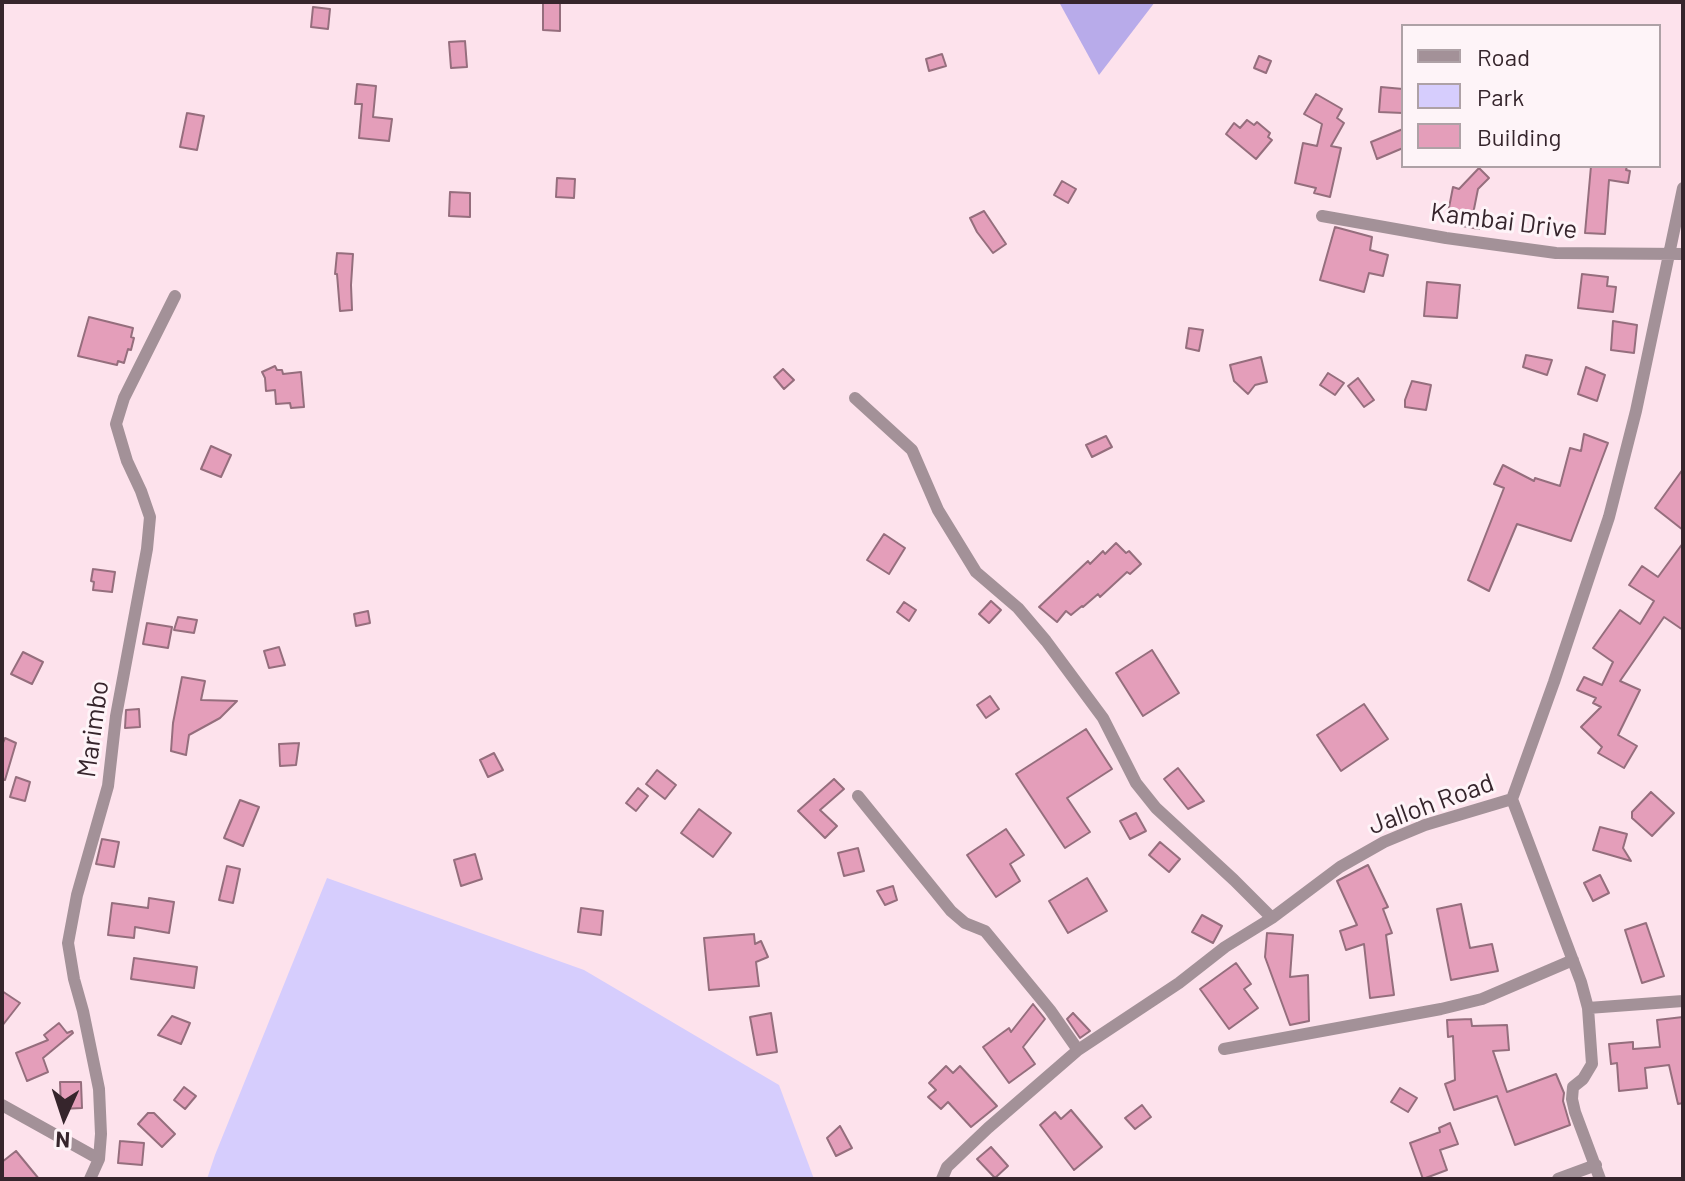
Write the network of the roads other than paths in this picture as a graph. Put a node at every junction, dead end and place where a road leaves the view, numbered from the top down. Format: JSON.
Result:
{"nodes":[{"id":1,"x":1683,"y":188,"type":"edge"},
{"id":2,"x":1322,"y":216,"type":"dead end"},
{"id":3,"x":1683,"y":254,"type":"edge"},
{"id":4,"x":1669,"y":255,"type":"junction"},
{"id":5,"x":175,"y":296,"type":"dead end"},
{"id":6,"x":855,"y":398,"type":"dead end"},
{"id":7,"x":858,"y":796,"type":"dead end"},
{"id":8,"x":1512,"y":799,"type":"junction"},
{"id":9,"x":1272,"y":918,"type":"junction"},
{"id":10,"x":1573,"y":960,"type":"junction"},
{"id":11,"x":1683,"y":1001,"type":"edge"},
{"id":12,"x":1588,"y":1008,"type":"junction"},
{"id":13,"x":1224,"y":1049,"type":"dead end"},
{"id":14,"x":1078,"y":1050,"type":"junction"},
{"id":15,"x":2,"y":1105,"type":"edge"},
{"id":16,"x":99,"y":1159,"type":"junction"},
{"id":17,"x":1596,"y":1165,"type":"junction"},
{"id":18,"x":90,"y":1179,"type":"edge"},
{"id":19,"x":942,"y":1179,"type":"edge"},
{"id":20,"x":1558,"y":1179,"type":"edge"},
{"id":21,"x":1600,"y":1179,"type":"edge"}],
"edges":[{"from":1,"to":4,"type":"street","name":"Jalloh Road"},
{"from":2,"to":4,"type":"street","name":"Kambai Drive"},
{"from":3,"to":4,"type":"street","name":"Kambai Drive"},
{"from":4,"to":8,"type":"street","name":"Jalloh Road"},
{"from":5,"to":16,"type":"street","name":"Marimbo"},
{"from":6,"to":9,"type":"street"},
{"from":7,"to":14,"type":"street"},
{"from":8,"to":9,"type":"street","name":"Jalloh Road"},
{"from":8,"to":10,"type":"street"},
{"from":9,"to":14,"type":"street","name":"Jalloh Road"},
{"from":10,"to":12,"type":"street"},
{"from":10,"to":13,"type":"street"},
{"from":11,"to":12,"type":"street"},
{"from":12,"to":17,"type":"street"},
{"from":14,"to":19,"type":"street","name":"Jalloh Road"},
{"from":15,"to":16,"type":"street"},
{"from":16,"to":18,"type":"street","name":"Marimbo"},
{"from":17,"to":20,"type":"street"},
{"from":17,"to":21,"type":"street"}]}
